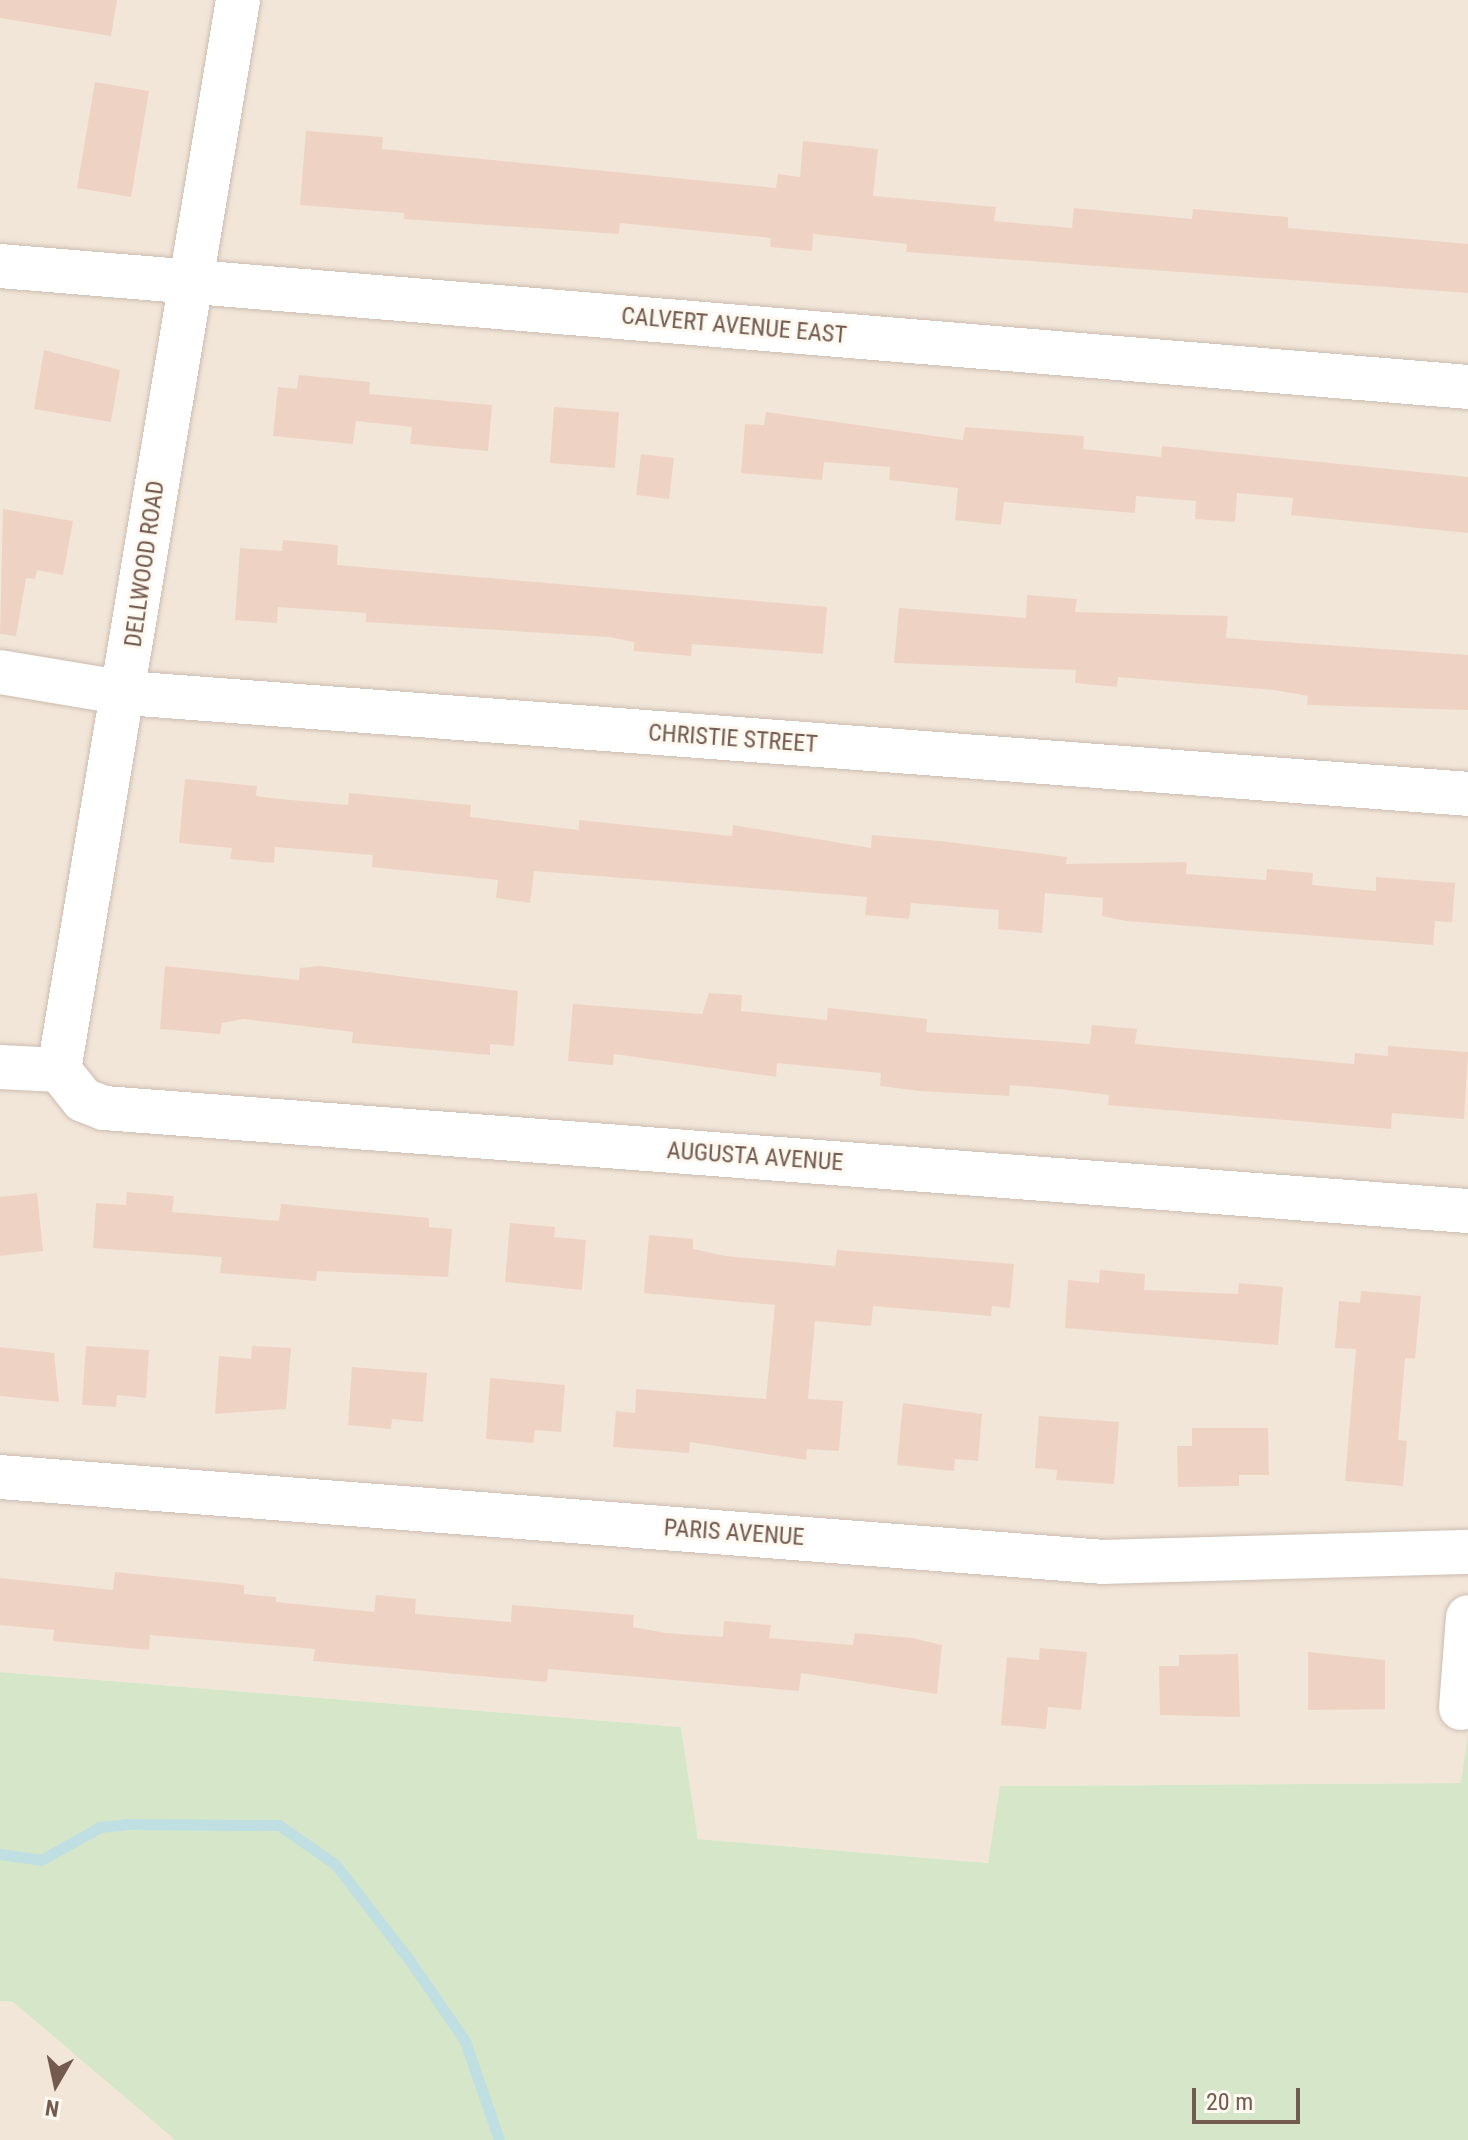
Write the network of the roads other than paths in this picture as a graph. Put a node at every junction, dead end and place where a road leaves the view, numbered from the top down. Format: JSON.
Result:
{"nodes":[{"id":1,"x":238,"y":0,"type":"edge"},
{"id":2,"x":0,"y":266,"type":"edge"},
{"id":3,"x":186,"y":280,"type":"junction"},
{"id":4,"x":1468,"y":387,"type":"edge"},
{"id":5,"x":0,"y":672,"type":"edge"},
{"id":6,"x":126,"y":693,"type":"junction"},
{"id":7,"x":1468,"y":794,"type":"edge"},
{"id":8,"x":0,"y":1067,"type":"edge"},
{"id":9,"x":59,"y":1070,"type":"junction"},
{"id":10,"x":1468,"y":1211,"type":"edge"},
{"id":11,"x":0,"y":1477,"type":"edge"},
{"id":12,"x":1468,"y":1552,"type":"edge"},
{"id":13,"x":1468,"y":1617,"type":"edge"},
{"id":14,"x":1461,"y":1708,"type":"dead end"}],
"edges":[{"from":1,"to":3,"type":"street","name":"DELLWOOD ROAD"},
{"from":2,"to":3,"type":"street","name":"CALVERT AVENUE EAST"},
{"from":3,"to":4,"type":"street","name":"CALVERT AVENUE EAST"},
{"from":3,"to":6,"type":"street","name":"DELLWOOD ROAD"},
{"from":5,"to":6,"type":"street","name":"CHRISTIE STREET"},
{"from":6,"to":7,"type":"street","name":"CHRISTIE STREET"},
{"from":6,"to":9,"type":"street","name":"DELLWOOD ROAD"},
{"from":8,"to":9,"type":"street"},
{"from":9,"to":10,"type":"street","name":"AUGUSTA AVENUE"},
{"from":11,"to":12,"type":"street","name":"PARIS AVENUE"},
{"from":13,"to":14,"type":"street"}]}
